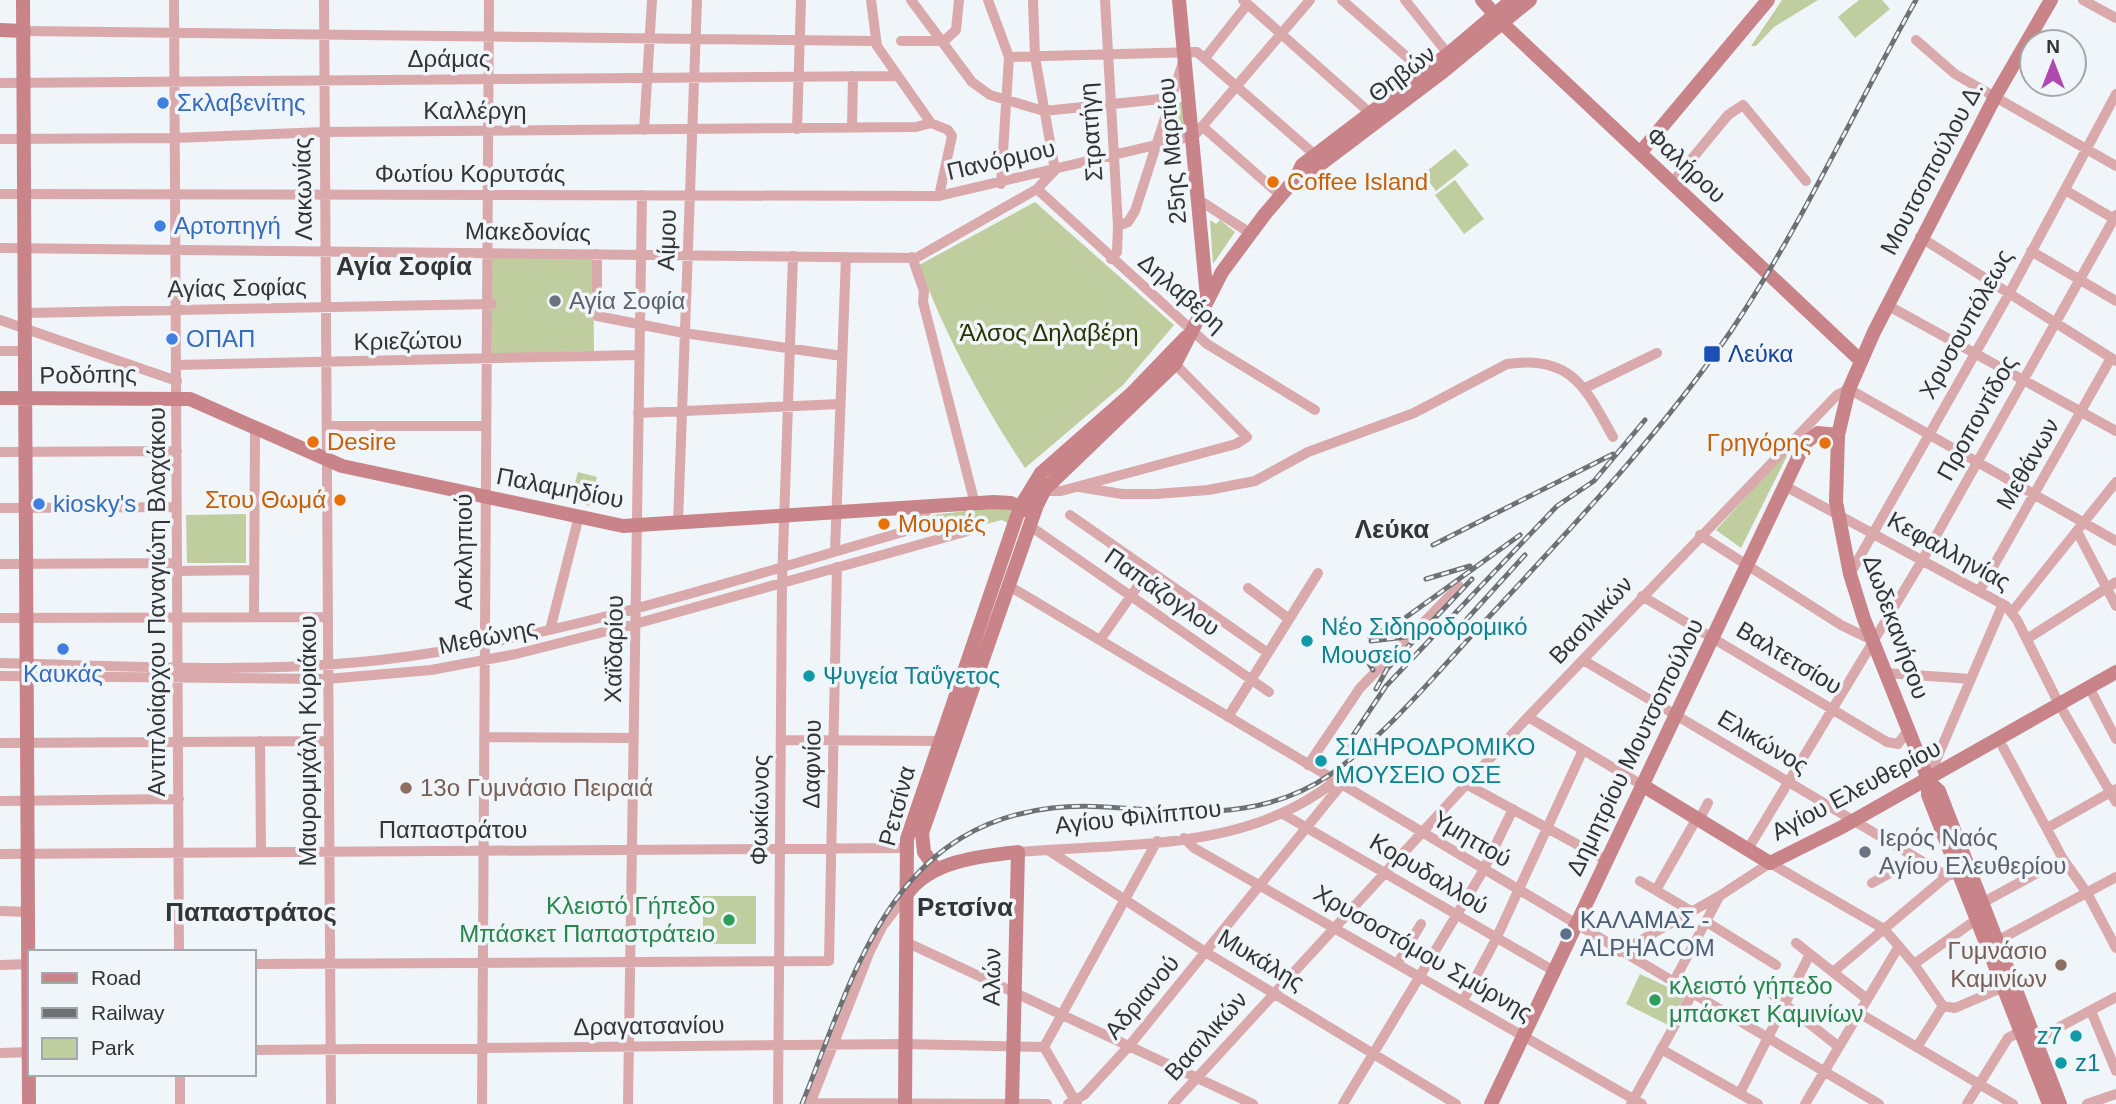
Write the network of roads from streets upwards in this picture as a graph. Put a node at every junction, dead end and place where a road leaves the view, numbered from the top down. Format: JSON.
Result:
{"nodes":[{"id":1,"x":23,"y":0,"type":"edge"},
{"id":2,"x":174,"y":0,"type":"edge"},
{"id":3,"x":324,"y":0,"type":"edge"},
{"id":4,"x":489,"y":0,"type":"edge"},
{"id":5,"x":652,"y":0,"type":"edge"},
{"id":6,"x":696,"y":0,"type":"edge"},
{"id":7,"x":801,"y":0,"type":"edge"},
{"id":8,"x":871,"y":0,"type":"edge"},
{"id":9,"x":911,"y":0,"type":"edge"},
{"id":10,"x":959,"y":0,"type":"edge"},
{"id":11,"x":988,"y":0,"type":"edge"},
{"id":12,"x":1032,"y":0,"type":"edge"},
{"id":13,"x":1105,"y":0,"type":"edge"},
{"id":14,"x":1179,"y":0,"type":"edge"},
{"id":15,"x":1310,"y":0,"type":"edge"},
{"id":16,"x":1342,"y":0,"type":"edge"},
{"id":17,"x":1405,"y":0,"type":"edge"},
{"id":18,"x":1482,"y":0,"type":"edge"},
{"id":19,"x":1512,"y":0,"type":"edge"},
{"id":20,"x":1530,"y":0,"type":"edge"},
{"id":21,"x":1768,"y":0,"type":"edge"},
{"id":22,"x":2051,"y":0,"type":"edge"},
{"id":23,"x":2083,"y":0,"type":"edge"},
{"id":24,"x":1245,"y":2,"type":"edge"},
{"id":25,"x":2116,"y":18,"type":"edge"},
{"id":26,"x":1499,"y":20,"type":"junction"},
{"id":27,"x":0,"y":30,"type":"edge"},
{"id":28,"x":23,"y":31,"type":"junction"},
{"id":29,"x":174,"y":32,"type":"junction"},
{"id":30,"x":324,"y":34,"type":"junction"},
{"id":31,"x":1281,"y":34,"type":"junction"},
{"id":32,"x":489,"y":37,"type":"junction"},
{"id":33,"x":651,"y":39,"type":"junction"},
{"id":34,"x":695,"y":39,"type":"junction"},
{"id":35,"x":1916,"y":40,"type":"dead end"},
{"id":36,"x":799,"y":41,"type":"junction"},
{"id":37,"x":875,"y":41,"type":"junction"},
{"id":38,"x":901,"y":41,"type":"dead end"},
{"id":39,"x":944,"y":41,"type":"junction"},
{"id":40,"x":1186,"y":53,"type":"junction"},
{"id":41,"x":1448,"y":54,"type":"junction"},
{"id":42,"x":1009,"y":57,"type":"junction"},
{"id":43,"x":1035,"y":57,"type":"junction"},
{"id":44,"x":1108,"y":57,"type":"junction"},
{"id":45,"x":1205,"y":58,"type":"junction"},
{"id":46,"x":1424,"y":72,"type":"junction"},
{"id":47,"x":798,"y":75,"type":"junction"},
{"id":48,"x":694,"y":76,"type":"junction"},
{"id":49,"x":853,"y":76,"type":"junction"},
{"id":50,"x":898,"y":76,"type":"junction"},
{"id":51,"x":648,"y":77,"type":"junction"},
{"id":52,"x":324,"y":80,"type":"junction"},
{"id":53,"x":488,"y":80,"type":"junction"},
{"id":54,"x":174,"y":82,"type":"junction"},
{"id":55,"x":0,"y":83,"type":"edge"},
{"id":56,"x":24,"y":83,"type":"junction"},
{"id":57,"x":1236,"y":86,"type":"junction"},
{"id":58,"x":2116,"y":94,"type":"edge"},
{"id":59,"x":1996,"y":95,"type":"junction"},
{"id":60,"x":1171,"y":98,"type":"junction"},
{"id":61,"x":1006,"y":101,"type":"junction"},
{"id":62,"x":1110,"y":105,"type":"junction"},
{"id":63,"x":1050,"y":111,"type":"junction"},
{"id":64,"x":1369,"y":112,"type":"junction"},
{"id":65,"x":931,"y":123,"type":"junction"},
{"id":66,"x":852,"y":128,"type":"junction"},
{"id":67,"x":797,"y":129,"type":"junction"},
{"id":68,"x":644,"y":130,"type":"junction"},
{"id":69,"x":692,"y":130,"type":"junction"},
{"id":70,"x":1198,"y":131,"type":"junction"},
{"id":71,"x":324,"y":132,"type":"junction"},
{"id":72,"x":488,"y":133,"type":"junction"},
{"id":73,"x":175,"y":138,"type":"junction"},
{"id":74,"x":0,"y":139,"type":"edge"},
{"id":75,"x":24,"y":139,"type":"junction"},
{"id":76,"x":1156,"y":145,"type":"junction"},
{"id":77,"x":2085,"y":148,"type":"junction"},
{"id":78,"x":1640,"y":153,"type":"junction"},
{"id":79,"x":1314,"y":154,"type":"junction"},
{"id":80,"x":1114,"y":155,"type":"junction"},
{"id":81,"x":2116,"y":166,"type":"edge"},
{"id":82,"x":1055,"y":170,"type":"junction"},
{"id":83,"x":1296,"y":178,"type":"junction"},
{"id":84,"x":1806,"y":181,"type":"dead end"},
{"id":85,"x":1672,"y":183,"type":"junction"},
{"id":86,"x":1001,"y":184,"type":"junction"},
{"id":87,"x":1037,"y":189,"type":"junction"},
{"id":88,"x":2065,"y":190,"type":"junction"},
{"id":89,"x":0,"y":194,"type":"edge"},
{"id":90,"x":24,"y":194,"type":"junction"},
{"id":91,"x":176,"y":195,"type":"junction"},
{"id":92,"x":325,"y":195,"type":"junction"},
{"id":93,"x":488,"y":195,"type":"junction"},
{"id":94,"x":642,"y":195,"type":"junction"},
{"id":95,"x":690,"y":195,"type":"junction"},
{"id":96,"x":1280,"y":195,"type":"junction"},
{"id":97,"x":939,"y":196,"type":"junction"},
{"id":98,"x":1199,"y":200,"type":"junction"},
{"id":99,"x":2115,"y":218,"type":"edge"},
{"id":100,"x":1118,"y":226,"type":"junction"},
{"id":101,"x":1250,"y":233,"type":"junction"},
{"id":102,"x":1920,"y":237,"type":"junction"},
{"id":103,"x":0,"y":248,"type":"edge"},
{"id":104,"x":25,"y":248,"type":"junction"},
{"id":105,"x":176,"y":250,"type":"junction"},
{"id":106,"x":325,"y":251,"type":"junction"},
{"id":107,"x":2031,"y":251,"type":"junction"},
{"id":108,"x":488,"y":253,"type":"junction"},
{"id":109,"x":597,"y":254,"type":"junction"},
{"id":110,"x":641,"y":255,"type":"junction"},
{"id":111,"x":687,"y":255,"type":"junction"},
{"id":112,"x":793,"y":256,"type":"junction"},
{"id":113,"x":846,"y":257,"type":"junction"},
{"id":114,"x":912,"y":257,"type":"junction"},
{"id":115,"x":1111,"y":259,"type":"junction"},
{"id":116,"x":2079,"y":279,"type":"junction"},
{"id":117,"x":2010,"y":292,"type":"junction"},
{"id":118,"x":1207,"y":298,"type":"junction"},
{"id":119,"x":2116,"y":301,"type":"edge"},
{"id":120,"x":490,"y":304,"type":"junction"},
{"id":121,"x":1887,"y":305,"type":"junction"},
{"id":122,"x":326,"y":307,"type":"junction"},
{"id":123,"x":176,"y":310,"type":"junction"},
{"id":124,"x":25,"y":313,"type":"junction"},
{"id":125,"x":0,"y":320,"type":"edge"},
{"id":126,"x":2056,"y":321,"type":"junction"},
{"id":127,"x":640,"y":325,"type":"junction"},
{"id":128,"x":25,"y":329,"type":"junction"},
{"id":129,"x":1192,"y":332,"type":"junction"},
{"id":130,"x":684,"y":333,"type":"junction"},
{"id":131,"x":788,"y":348,"type":"junction"},
{"id":132,"x":0,"y":351,"type":"edge"},
{"id":133,"x":25,"y":351,"type":"junction"},
{"id":134,"x":1657,"y":353,"type":"dead end"},
{"id":135,"x":639,"y":355,"type":"junction"},
{"id":136,"x":1974,"y":355,"type":"junction"},
{"id":137,"x":842,"y":356,"type":"junction"},
{"id":138,"x":2114,"y":359,"type":"edge"},
{"id":139,"x":486,"y":360,"type":"junction"},
{"id":140,"x":1861,"y":360,"type":"junction"},
{"id":141,"x":326,"y":363,"type":"junction"},
{"id":142,"x":176,"y":365,"type":"junction"},
{"id":143,"x":1175,"y":365,"type":"junction"},
{"id":144,"x":2022,"y":381,"type":"junction"},
{"id":145,"x":1585,"y":388,"type":"junction"},
{"id":146,"x":177,"y":389,"type":"junction"},
{"id":147,"x":1849,"y":390,"type":"junction"},
{"id":148,"x":0,"y":398,"type":"edge"},
{"id":149,"x":25,"y":398,"type":"junction"},
{"id":150,"x":840,"y":404,"type":"junction"},
{"id":151,"x":786,"y":407,"type":"junction"},
{"id":152,"x":1315,"y":410,"type":"dead end"},
{"id":153,"x":682,"y":412,"type":"junction"},
{"id":154,"x":638,"y":413,"type":"junction"},
{"id":155,"x":2081,"y":413,"type":"junction"},
{"id":156,"x":327,"y":426,"type":"junction"},
{"id":157,"x":486,"y":426,"type":"junction"},
{"id":158,"x":255,"y":427,"type":"junction"},
{"id":159,"x":2116,"y":431,"type":"edge"},
{"id":160,"x":1838,"y":435,"type":"junction"},
{"id":161,"x":1928,"y":435,"type":"junction"},
{"id":162,"x":1613,"y":437,"type":"dead end"},
{"id":163,"x":177,"y":451,"type":"junction"},
{"id":164,"x":0,"y":452,"type":"edge"},
{"id":165,"x":26,"y":452,"type":"junction"},
{"id":166,"x":326,"y":461,"type":"junction"},
{"id":167,"x":1976,"y":462,"type":"junction"},
{"id":168,"x":2116,"y":482,"type":"edge"},
{"id":169,"x":1040,"y":486,"type":"junction"},
{"id":170,"x":1785,"y":486,"type":"junction"},
{"id":171,"x":1079,"y":487,"type":"junction"},
{"id":172,"x":2036,"y":495,"type":"junction"},
{"id":173,"x":485,"y":496,"type":"junction"},
{"id":174,"x":994,"y":502,"type":"junction"},
{"id":175,"x":975,"y":504,"type":"junction"},
{"id":176,"x":931,"y":506,"type":"junction"},
{"id":177,"x":177,"y":507,"type":"junction"},
{"id":178,"x":0,"y":508,"type":"edge"},
{"id":179,"x":26,"y":508,"type":"junction"},
{"id":180,"x":836,"y":513,"type":"junction"},
{"id":181,"x":1070,"y":515,"type":"dead end"},
{"id":182,"x":1838,"y":515,"type":"junction"},
{"id":183,"x":579,"y":516,"type":"junction"},
{"id":184,"x":783,"y":516,"type":"junction"},
{"id":185,"x":1028,"y":516,"type":"junction"},
{"id":186,"x":678,"y":523,"type":"junction"},
{"id":187,"x":636,"y":526,"type":"junction"},
{"id":188,"x":2080,"y":527,"type":"junction"},
{"id":189,"x":968,"y":531,"type":"dead end"},
{"id":190,"x":1012,"y":533,"type":"joint"},
{"id":191,"x":1873,"y":534,"type":"junction"},
{"id":192,"x":1700,"y":535,"type":"junction"},
{"id":193,"x":2116,"y":541,"type":"edge"},
{"id":194,"x":835,"y":551,"type":"junction"},
{"id":195,"x":1923,"y":559,"type":"junction"},
{"id":196,"x":0,"y":564,"type":"edge"},
{"id":197,"x":26,"y":564,"type":"junction"},
{"id":198,"x":783,"y":565,"type":"junction"},
{"id":199,"x":1747,"y":565,"type":"junction"},
{"id":200,"x":177,"y":567,"type":"junction"},
{"id":201,"x":837,"y":567,"type":"junction"},
{"id":202,"x":254,"y":570,"type":"junction"},
{"id":203,"x":1149,"y":570,"type":"junction"},
{"id":204,"x":1318,"y":573,"type":"dead end"},
{"id":205,"x":1850,"y":574,"type":"junction"},
{"id":206,"x":782,"y":582,"type":"junction"},
{"id":207,"x":2111,"y":585,"type":"edge"},
{"id":208,"x":1009,"y":586,"type":"junction"},
{"id":209,"x":1459,"y":586,"type":"dead end"},
{"id":210,"x":1248,"y":588,"type":"dead end"},
{"id":211,"x":1980,"y":590,"type":"junction"},
{"id":212,"x":1131,"y":596,"type":"junction"},
{"id":213,"x":1642,"y":596,"type":"junction"},
{"id":214,"x":2003,"y":604,"type":"junction"},
{"id":215,"x":2116,"y":606,"type":"edge"},
{"id":216,"x":635,"y":607,"type":"junction"},
{"id":217,"x":2012,"y":612,"type":"junction"},
{"id":218,"x":179,"y":617,"type":"junction"},
{"id":219,"x":254,"y":617,"type":"junction"},
{"id":220,"x":328,"y":617,"type":"junction"},
{"id":221,"x":0,"y":618,"type":"edge"},
{"id":222,"x":27,"y":618,"type":"junction"},
{"id":223,"x":1289,"y":619,"type":"junction"},
{"id":224,"x":635,"y":624,"type":"junction"},
{"id":225,"x":550,"y":630,"type":"junction"},
{"id":226,"x":1713,"y":636,"type":"junction"},
{"id":227,"x":2027,"y":639,"type":"junction"},
{"id":228,"x":1100,"y":640,"type":"junction"},
{"id":229,"x":1874,"y":641,"type":"junction"},
{"id":230,"x":485,"y":645,"type":"junction"},
{"id":231,"x":1268,"y":653,"type":"junction"},
{"id":232,"x":1583,"y":660,"type":"junction"},
{"id":233,"x":485,"y":661,"type":"junction"},
{"id":234,"x":0,"y":663,"type":"edge"},
{"id":235,"x":327,"y":664,"type":"junction"},
{"id":236,"x":179,"y":667,"type":"junction"},
{"id":237,"x":27,"y":670,"type":"junction"},
{"id":238,"x":2116,"y":672,"type":"edge"},
{"id":239,"x":1886,"y":673,"type":"junction"},
{"id":240,"x":0,"y":676,"type":"edge"},
{"id":241,"x":178,"y":679,"type":"junction"},
{"id":242,"x":327,"y":679,"type":"junction"},
{"id":243,"x":1971,"y":679,"type":"junction"},
{"id":244,"x":1251,"y":680,"type":"junction"},
{"id":245,"x":2089,"y":687,"type":"junction"},
{"id":246,"x":1269,"y":692,"type":"dead end"},
{"id":247,"x":2059,"y":704,"type":"junction"},
{"id":248,"x":1833,"y":709,"type":"junction"},
{"id":249,"x":1676,"y":714,"type":"junction"},
{"id":250,"x":1228,"y":717,"type":"junction"},
{"id":251,"x":1528,"y":717,"type":"junction"},
{"id":252,"x":1909,"y":729,"type":"junction"},
{"id":253,"x":484,"y":737,"type":"junction"},
{"id":254,"x":633,"y":738,"type":"junction"},
{"id":255,"x":1998,"y":738,"type":"junction"},
{"id":256,"x":2116,"y":738,"type":"edge"},
{"id":257,"x":782,"y":740,"type":"junction"},
{"id":258,"x":260,"y":741,"type":"junction"},
{"id":259,"x":329,"y":741,"type":"junction"},
{"id":260,"x":833,"y":741,"type":"junction"},
{"id":261,"x":947,"y":741,"type":"junction"},
{"id":262,"x":178,"y":742,"type":"junction"},
{"id":263,"x":0,"y":743,"type":"edge"},
{"id":264,"x":27,"y":743,"type":"junction"},
{"id":265,"x":1583,"y":750,"type":"junction"},
{"id":266,"x":1308,"y":765,"type":"junction"},
{"id":267,"x":1929,"y":780,"type":"junction"},
{"id":268,"x":1338,"y":783,"type":"junction"},
{"id":269,"x":1788,"y":783,"type":"junction"},
{"id":270,"x":1466,"y":784,"type":"junction"},
{"id":271,"x":1642,"y":785,"type":"junction"},
{"id":272,"x":2114,"y":794,"type":"edge"},
{"id":273,"x":178,"y":799,"type":"junction"},
{"id":274,"x":28,"y":800,"type":"junction"},
{"id":275,"x":0,"y":801,"type":"edge"},
{"id":276,"x":1708,"y":803,"type":"dead end"},
{"id":277,"x":1513,"y":809,"type":"junction"},
{"id":278,"x":1283,"y":814,"type":"junction"},
{"id":279,"x":1698,"y":819,"type":"junction"},
{"id":280,"x":1854,"y":820,"type":"junction"},
{"id":281,"x":2049,"y":827,"type":"junction"},
{"id":282,"x":1307,"y":828,"type":"junction"},
{"id":283,"x":1547,"y":828,"type":"junction"},
{"id":284,"x":1421,"y":833,"type":"junction"},
{"id":285,"x":1184,"y":838,"type":"junction"},
{"id":286,"x":1157,"y":841,"type":"junction"},
{"id":287,"x":831,"y":848,"type":"junction"},
{"id":288,"x":905,"y":848,"type":"junction"},
{"id":289,"x":780,"y":849,"type":"junction"},
{"id":290,"x":1748,"y":849,"type":"junction"},
{"id":291,"x":631,"y":850,"type":"junction"},
{"id":292,"x":1048,"y":850,"type":"junction"},
{"id":293,"x":484,"y":851,"type":"junction"},
{"id":294,"x":261,"y":852,"type":"junction"},
{"id":295,"x":330,"y":852,"type":"junction"},
{"id":296,"x":1018,"y":852,"type":"junction"},
{"id":297,"x":179,"y":853,"type":"junction"},
{"id":298,"x":0,"y":854,"type":"edge"},
{"id":299,"x":28,"y":854,"type":"junction"},
{"id":300,"x":1917,"y":858,"type":"junction"},
{"id":301,"x":2063,"y":859,"type":"junction"},
{"id":302,"x":1606,"y":860,"type":"junction"},
{"id":303,"x":1770,"y":863,"type":"junction"},
{"id":304,"x":935,"y":868,"type":"junction"},
{"id":305,"x":1385,"y":871,"type":"junction"},
{"id":306,"x":1483,"y":871,"type":"junction"},
{"id":307,"x":1953,"y":875,"type":"junction"},
{"id":308,"x":2116,"y":877,"type":"edge"},
{"id":309,"x":1640,"y":881,"type":"dead end"},
{"id":310,"x":1259,"y":883,"type":"junction"},
{"id":311,"x":1871,"y":883,"type":"dead end"},
{"id":312,"x":1656,"y":890,"type":"junction"},
{"id":313,"x":1518,"y":892,"type":"junction"},
{"id":314,"x":2087,"y":893,"type":"junction"},
{"id":315,"x":907,"y":894,"type":"junction"},
{"id":316,"x":1721,"y":895,"type":"junction"},
{"id":317,"x":1123,"y":900,"type":"junction"},
{"id":318,"x":1982,"y":903,"type":"junction"},
{"id":319,"x":0,"y":911,"type":"edge"},
{"id":320,"x":1691,"y":911,"type":"junction"},
{"id":321,"x":28,"y":912,"type":"junction"},
{"id":322,"x":1458,"y":915,"type":"junction"},
{"id":323,"x":1977,"y":919,"type":"junction"},
{"id":324,"x":1705,"y":921,"type":"junction"},
{"id":325,"x":1421,"y":924,"type":"dead end"},
{"id":326,"x":1334,"y":926,"type":"junction"},
{"id":327,"x":1575,"y":926,"type":"junction"},
{"id":328,"x":1884,"y":929,"type":"junction"},
{"id":329,"x":1496,"y":939,"type":"junction"},
{"id":330,"x":1997,"y":941,"type":"junction"},
{"id":331,"x":906,"y":942,"type":"junction"},
{"id":332,"x":1796,"y":943,"type":"dead end"},
{"id":333,"x":1899,"y":946,"type":"junction"},
{"id":334,"x":2116,"y":948,"type":"edge"},
{"id":335,"x":29,"y":950,"type":"edge"},
{"id":336,"x":179,"y":950,"type":"edge"},
{"id":337,"x":1620,"y":952,"type":"junction"},
{"id":338,"x":1207,"y":953,"type":"junction"},
{"id":339,"x":1811,"y":954,"type":"junction"},
{"id":340,"x":779,"y":961,"type":"junction"},
{"id":341,"x":630,"y":962,"type":"junction"},
{"id":342,"x":329,"y":963,"type":"junction"},
{"id":343,"x":483,"y":963,"type":"junction"},
{"id":344,"x":1398,"y":963,"type":"junction"},
{"id":345,"x":28,"y":964,"type":"edge"},
{"id":346,"x":256,"y":964,"type":"edge"},
{"id":347,"x":1914,"y":964,"type":"junction"},
{"id":348,"x":0,"y":965,"type":"edge"},
{"id":349,"x":1776,"y":965,"type":"dead end"},
{"id":350,"x":1553,"y":971,"type":"junction"},
{"id":351,"x":1833,"y":972,"type":"junction"},
{"id":352,"x":1421,"y":976,"type":"junction"},
{"id":353,"x":1673,"y":983,"type":"junction"},
{"id":354,"x":2004,"y":987,"type":"junction"},
{"id":355,"x":1767,"y":990,"type":"dead end"},
{"id":356,"x":1275,"y":992,"type":"junction"},
{"id":357,"x":1014,"y":993,"type":"junction"},
{"id":358,"x":1692,"y":994,"type":"junction"},
{"id":359,"x":2116,"y":998,"type":"edge"},
{"id":360,"x":1867,"y":999,"type":"junction"},
{"id":361,"x":1463,"y":1001,"type":"junction"},
{"id":362,"x":1786,"y":1005,"type":"junction"},
{"id":363,"x":1943,"y":1006,"type":"junction"},
{"id":364,"x":2091,"y":1011,"type":"junction"},
{"id":365,"x":1859,"y":1013,"type":"junction"},
{"id":366,"x":1062,"y":1015,"type":"junction"},
{"id":367,"x":2021,"y":1031,"type":"junction"},
{"id":368,"x":1523,"y":1035,"type":"junction"},
{"id":369,"x":1768,"y":1039,"type":"junction"},
{"id":370,"x":2035,"y":1040,"type":"junction"},
{"id":371,"x":905,"y":1044,"type":"junction"},
{"id":372,"x":834,"y":1045,"type":"junction"},
{"id":373,"x":779,"y":1046,"type":"junction"},
{"id":374,"x":1129,"y":1046,"type":"junction"},
{"id":375,"x":628,"y":1047,"type":"junction"},
{"id":376,"x":1013,"y":1047,"type":"junction"},
{"id":377,"x":1044,"y":1047,"type":"junction"},
{"id":378,"x":1839,"y":1047,"type":"junction"},
{"id":379,"x":1917,"y":1047,"type":"junction"},
{"id":380,"x":483,"y":1048,"type":"junction"},
{"id":381,"x":1661,"y":1049,"type":"junction"},
{"id":382,"x":330,"y":1050,"type":"junction"},
{"id":383,"x":256,"y":1051,"type":"edge"},
{"id":384,"x":28,"y":1052,"type":"edge"},
{"id":385,"x":0,"y":1053,"type":"edge"},
{"id":386,"x":1375,"y":1055,"type":"junction"},
{"id":387,"x":2116,"y":1071,"type":"edge"},
{"id":388,"x":1824,"y":1072,"type":"junction"},
{"id":389,"x":29,"y":1076,"type":"edge"},
{"id":390,"x":180,"y":1076,"type":"edge"},
{"id":391,"x":1197,"y":1078,"type":"junction"},
{"id":392,"x":1980,"y":1083,"type":"junction"},
{"id":393,"x":1740,"y":1093,"type":"junction"},
{"id":394,"x":2116,"y":1094,"type":"edge"},
{"id":395,"x":810,"y":1103,"type":"edge"},
{"id":396,"x":905,"y":1103,"type":"edge"},
{"id":397,"x":1073,"y":1103,"type":"edge"},
{"id":398,"x":1636,"y":1103,"type":"edge"},
{"id":399,"x":29,"y":1104,"type":"edge"},
{"id":400,"x":180,"y":1104,"type":"edge"},
{"id":401,"x":331,"y":1104,"type":"edge"},
{"id":402,"x":482,"y":1104,"type":"edge"},
{"id":403,"x":628,"y":1104,"type":"edge"},
{"id":404,"x":778,"y":1104,"type":"edge"},
{"id":405,"x":1012,"y":1104,"type":"edge"},
{"id":406,"x":1047,"y":1104,"type":"edge"},
{"id":407,"x":1173,"y":1104,"type":"edge"},
{"id":408,"x":1253,"y":1104,"type":"edge"},
{"id":409,"x":1343,"y":1104,"type":"edge"},
{"id":410,"x":1456,"y":1104,"type":"edge"},
{"id":411,"x":1491,"y":1104,"type":"edge"},
{"id":412,"x":1758,"y":1104,"type":"edge"},
{"id":413,"x":1805,"y":1104,"type":"edge"},
{"id":414,"x":1879,"y":1104,"type":"edge"},
{"id":415,"x":1967,"y":1104,"type":"edge"},
{"id":416,"x":2013,"y":1104,"type":"edge"},
{"id":417,"x":2049,"y":1104,"type":"edge"},
{"id":418,"x":2060,"y":1104,"type":"edge"},
{"id":419,"x":2087,"y":1104,"type":"edge"}],
"edges":[{"from":1,"to":28,"type":"street"},
{"from":2,"to":29,"type":"street","name":"Αντιπλοίαρχου Παναγιώτη Βλαχάκου"},
{"from":3,"to":30,"type":"street","name":"Λακωνίας"},
{"from":4,"to":32,"type":"street","name":"Ασκληπιού"},
{"from":5,"to":33,"type":"street"},
{"from":6,"to":34,"type":"street","name":"Αίμου"},
{"from":7,"to":36,"type":"street"},
{"from":8,"to":37,"type":"street"},
{"from":9,"to":39,"type":"street"},
{"from":10,"to":39,"type":"street"},
{"from":11,"to":42,"type":"street"},
{"from":12,"to":43,"type":"street"},
{"from":13,"to":44,"type":"street","name":"Στρατήγη"},
{"from":14,"to":40,"type":"street","name":"25ης Μαρτίου"},
{"from":15,"to":31,"type":"street"},
{"from":16,"to":46,"type":"street"},
{"from":17,"to":41,"type":"street"},
{"from":18,"to":26,"type":"street","name":"Φαλήρου"},
{"from":19,"to":26,"type":"street","name":"Θηβών"},
{"from":20,"to":26,"type":"street","name":"Θηβών"},
{"from":21,"to":78,"type":"street"},
{"from":22,"to":59,"type":"street","name":"Μουτσοπούλου Δ."},
{"from":23,"to":25,"type":"street"},
{"from":24,"to":31,"type":"street"},
{"from":24,"to":45,"type":"street"},
{"from":26,"to":41,"type":"street","name":"Θηβών"},
{"from":26,"to":78,"type":"street","name":"Φαλήρου"},
{"from":26,"to":83,"type":"street","name":"Θηβών"},
{"from":27,"to":28,"type":"street"},
{"from":28,"to":29,"type":"street"},
{"from":28,"to":56,"type":"street"},
{"from":29,"to":30,"type":"street"},
{"from":29,"to":54,"type":"street","name":"Αντιπλοίαρχου Παναγιώτη Βλαχάκου"},
{"from":30,"to":32,"type":"street"},
{"from":30,"to":52,"type":"street","name":"Λακωνίας"},
{"from":31,"to":57,"type":"street"},
{"from":31,"to":64,"type":"street"},
{"from":32,"to":33,"type":"street"},
{"from":32,"to":53,"type":"street","name":"Ασκληπιού"},
{"from":33,"to":34,"type":"street"},
{"from":33,"to":51,"type":"street"},
{"from":34,"to":36,"type":"street"},
{"from":34,"to":48,"type":"street","name":"Αίμου"},
{"from":35,"to":59,"type":"street"},
{"from":36,"to":37,"type":"street"},
{"from":36,"to":47,"type":"street"},
{"from":37,"to":50,"type":"street"},
{"from":38,"to":39,"type":"street"},
{"from":39,"to":61,"type":"street"},
{"from":40,"to":44,"type":"street"},
{"from":40,"to":45,"type":"street"},
{"from":40,"to":60,"type":"street"},
{"from":40,"to":70,"type":"street","name":"25ης Μαρτίου"},
{"from":41,"to":46,"type":"street","name":"Θηβών"},
{"from":42,"to":43,"type":"street"},
{"from":42,"to":61,"type":"street"},
{"from":43,"to":44,"type":"street"},
{"from":43,"to":63,"type":"street"},
{"from":44,"to":62,"type":"street","name":"Στρατήγη"},
{"from":45,"to":57,"type":"street"},
{"from":46,"to":64,"type":"street","name":"Θηβών"},
{"from":47,"to":48,"type":"street","name":"Δράμας"},
{"from":47,"to":49,"type":"street","name":"Δράμας"},
{"from":47,"to":67,"type":"street"},
{"from":48,"to":51,"type":"street","name":"Δράμας"},
{"from":48,"to":69,"type":"street","name":"Αίμου"},
{"from":49,"to":50,"type":"street","name":"Δράμας"},
{"from":49,"to":66,"type":"street"},
{"from":50,"to":65,"type":"street"},
{"from":51,"to":53,"type":"street","name":"Δράμας"},
{"from":51,"to":68,"type":"street"},
{"from":52,"to":53,"type":"street","name":"Δράμας"},
{"from":52,"to":54,"type":"street","name":"Δράμας"},
{"from":52,"to":71,"type":"street","name":"Λακωνίας"},
{"from":53,"to":72,"type":"street","name":"Ασκληπιού"},
{"from":54,"to":56,"type":"street","name":"Δράμας"},
{"from":54,"to":73,"type":"street","name":"Αντιπλοίαρχου Παναγιώτη Βλαχάκου"},
{"from":55,"to":56,"type":"street","name":"Δράμας"},
{"from":56,"to":75,"type":"street"},
{"from":57,"to":70,"type":"street"},
{"from":57,"to":79,"type":"street"},
{"from":58,"to":77,"type":"street","name":"Χρυσουπόλεως"},
{"from":59,"to":77,"type":"street"},
{"from":59,"to":102,"type":"street","name":"Μουτσοπούλου Δ."},
{"from":60,"to":62,"type":"street"},
{"from":60,"to":76,"type":"street"},
{"from":61,"to":63,"type":"street"},
{"from":61,"to":86,"type":"street"},
{"from":62,"to":63,"type":"street"},
{"from":62,"to":80,"type":"street","name":"Στρατήγη"},
{"from":63,"to":82,"type":"street"},
{"from":64,"to":79,"type":"street","name":"Θηβών"},
{"from":65,"to":66,"type":"street","name":"Καλλέργη"},
{"from":65,"to":97,"type":"street","name":"Καλλέργη"},
{"from":66,"to":67,"type":"street","name":"Καλλέργη"},
{"from":67,"to":69,"type":"street","name":"Καλλέργη"},
{"from":68,"to":69,"type":"street","name":"Καλλέργη"},
{"from":68,"to":72,"type":"street","name":"Καλλέργη"},
{"from":69,"to":95,"type":"street","name":"Αίμου"},
{"from":70,"to":76,"type":"street","name":"Πανόρμου"},
{"from":70,"to":96,"type":"street"},
{"from":70,"to":98,"type":"street","name":"25ης Μαρτίου"},
{"from":71,"to":72,"type":"street","name":"Καλλέργη"},
{"from":71,"to":73,"type":"street","name":"Καλλέργη"},
{"from":71,"to":92,"type":"street","name":"Λακωνίας"},
{"from":72,"to":93,"type":"street","name":"Ασκληπιού"},
{"from":73,"to":75,"type":"street","name":"Καλλέργη"},
{"from":73,"to":91,"type":"street","name":"Αντιπλοίαρχου Παναγιώτη Βλαχάκου"},
{"from":74,"to":75,"type":"street","name":"Καλλέργη"},
{"from":75,"to":90,"type":"street"},
{"from":76,"to":80,"type":"street","name":"Πανόρμου"},
{"from":76,"to":100,"type":"street"},
{"from":77,"to":81,"type":"street"},
{"from":77,"to":88,"type":"street","name":"Χρυσουπόλεως"},
{"from":78,"to":85,"type":"street","name":"Φαλήρου"},
{"from":79,"to":83,"type":"street","name":"Θηβών"},
{"from":80,"to":82,"type":"street","name":"Πανόρμου"},
{"from":80,"to":100,"type":"street","name":"Στρατήγη"},
{"from":82,"to":86,"type":"street","name":"Πανόρμου"},
{"from":82,"to":87,"type":"street","name":"Μακεδονίας"},
{"from":83,"to":96,"type":"street","name":"Θηβών"},
{"from":84,"to":85,"type":"street"},
{"from":85,"to":140,"type":"street","name":"Φαλήρου"},
{"from":86,"to":97,"type":"street","name":"Πανόρμου"},
{"from":87,"to":114,"type":"street","name":"Μακεδονίας"},
{"from":87,"to":115,"type":"street","name":"Δηλαβέρη"},
{"from":88,"to":99,"type":"street"},
{"from":88,"to":107,"type":"street","name":"Χρυσουπόλεως"},
{"from":89,"to":90,"type":"street","name":"Φωτίου Κορυτσάς"},
{"from":90,"to":91,"type":"street","name":"Φωτίου Κορυτσάς"},
{"from":90,"to":104,"type":"street"},
{"from":91,"to":92,"type":"street","name":"Φωτίου Κορυτσάς"},
{"from":91,"to":105,"type":"street","name":"Αντιπλοίαρχου Παναγιώτη Βλαχάκου"},
{"from":92,"to":93,"type":"street","name":"Φωτίου Κορυτσάς"},
{"from":92,"to":106,"type":"street","name":"Λακωνίας"},
{"from":93,"to":94,"type":"street","name":"Φωτίου Κορυτσάς"},
{"from":93,"to":108,"type":"street","name":"Ασκληπιού"},
{"from":94,"to":95,"type":"street","name":"Φωτίου Κορυτσάς"},
{"from":94,"to":110,"type":"street","name":"Χαϊδαρίου"},
{"from":95,"to":97,"type":"street","name":"Φωτίου Κορυτσάς"},
{"from":95,"to":111,"type":"street","name":"Αίμου"},
{"from":96,"to":101,"type":"street","name":"Θηβών"},
{"from":98,"to":101,"type":"street"},
{"from":98,"to":118,"type":"street","name":"25ης Μαρτίου"},
{"from":99,"to":116,"type":"street","name":"Προποντίδος"},
{"from":100,"to":115,"type":"street","name":"Στρατήγη"},
{"from":101,"to":118,"type":"street","name":"Θηβών"},
{"from":102,"to":117,"type":"street"},
{"from":102,"to":121,"type":"street","name":"Μουτσοπούλου Δ."},
{"from":103,"to":104,"type":"street","name":"Μακεδονίας"},
{"from":104,"to":105,"type":"street","name":"Μακεδονίας"},
{"from":104,"to":124,"type":"street"},
{"from":105,"to":106,"type":"street","name":"Μακεδονίας"},
{"from":105,"to":123,"type":"street","name":"Αντιπλοίαρχου Παναγιώτη Βλαχάκου"},
{"from":106,"to":108,"type":"street","name":"Μακεδονίας"},
{"from":106,"to":122,"type":"street","name":"Λακωνίας"},
{"from":107,"to":116,"type":"street"},
{"from":107,"to":117,"type":"street","name":"Χρυσουπόλεως"},
{"from":108,"to":109,"type":"street","name":"Μακεδονίας"},
{"from":108,"to":120,"type":"street","name":"Ασκληπιού"},
{"from":109,"to":110,"type":"street","name":"Μακεδονίας"},
{"from":109,"to":127,"type":"street"},
{"from":110,"to":111,"type":"street","name":"Μακεδονίας"},
{"from":110,"to":127,"type":"street","name":"Χαϊδαρίου"},
{"from":111,"to":112,"type":"street","name":"Μακεδονίας"},
{"from":111,"to":130,"type":"street","name":"Αίμου"},
{"from":112,"to":113,"type":"street","name":"Μακεδονίας"},
{"from":112,"to":131,"type":"street","name":"Φωκίωνος"},
{"from":113,"to":114,"type":"street","name":"Μακεδονίας"},
{"from":113,"to":137,"type":"street"},
{"from":114,"to":175,"type":"street"},
{"from":115,"to":129,"type":"street","name":"Δηλαβέρη"},
{"from":116,"to":119,"type":"street"},
{"from":116,"to":126,"type":"street","name":"Προποντίδος"},
{"from":117,"to":126,"type":"street"},
{"from":117,"to":136,"type":"street","name":"Χρυσουπόλεως"},
{"from":118,"to":129,"type":"street","name":"Θηβών"},
{"from":120,"to":122,"type":"street","name":"Αγίας Σοφίας"},
{"from":120,"to":139,"type":"street","name":"Ασκληπιού"},
{"from":121,"to":136,"type":"street"},
{"from":121,"to":140,"type":"street","name":"Μουτσοπούλου Δ."},
{"from":122,"to":123,"type":"street","name":"Αγίας Σοφίας"},
{"from":122,"to":141,"type":"street","name":"Λακωνίας"},
{"from":123,"to":124,"type":"street","name":"Αγίας Σοφίας"},
{"from":123,"to":142,"type":"street","name":"Αντιπλοίαρχου Παναγιώτη Βλαχάκου"},
{"from":124,"to":128,"type":"street"},
{"from":125,"to":128,"type":"street","name":"Παλαμηδίου"},
{"from":126,"to":138,"type":"street"},
{"from":126,"to":144,"type":"street","name":"Προποντίδος"},
{"from":127,"to":130,"type":"street"},
{"from":127,"to":135,"type":"street","name":"Χαϊδαρίου"},
{"from":128,"to":133,"type":"street"},
{"from":128,"to":146,"type":"street","name":"Παλαμηδίου"},
{"from":129,"to":143,"type":"street","name":"Θηβών"},
{"from":129,"to":152,"type":"street","name":"Δηλαβέρη"},
{"from":129,"to":169,"type":"street","name":"Θηβών"},
{"from":130,"to":131,"type":"street"},
{"from":130,"to":153,"type":"street","name":"Αίμου"},
{"from":131,"to":137,"type":"street"},
{"from":131,"to":151,"type":"street","name":"Φωκίωνος"},
{"from":132,"to":133,"type":"street"},
{"from":133,"to":149,"type":"street"},
{"from":134,"to":145,"type":"street"},
{"from":135,"to":139,"type":"street","name":"Κριεζώτου"},
{"from":135,"to":154,"type":"street","name":"Χαϊδαρίου"},
{"from":136,"to":144,"type":"street"},
{"from":136,"to":161,"type":"street","name":"Χρυσουπόλεως"},
{"from":137,"to":150,"type":"street"},
{"from":138,"to":155,"type":"street","name":"Μεθάνων"},
{"from":139,"to":141,"type":"street","name":"Κριεζώτου"},
{"from":139,"to":157,"type":"street","name":"Ασκληπιού"},
{"from":140,"to":147,"type":"street","name":"Δωδεκανήσου"},
{"from":141,"to":142,"type":"street","name":"Κριεζώτου"},
{"from":141,"to":156,"type":"street","name":"Λακωνίας"},
{"from":142,"to":146,"type":"street","name":"Αντιπλοίαρχου Παναγιώτη Βλαχάκου"},
{"from":143,"to":169,"type":"street","name":"Θηβών"},
{"from":143,"to":171,"type":"street"},
{"from":144,"to":155,"type":"street"},
{"from":144,"to":167,"type":"street","name":"Προποντίδος"},
{"from":145,"to":162,"type":"street"},
{"from":145,"to":171,"type":"street"},
{"from":146,"to":149,"type":"street","name":"Ροδόπης"},
{"from":146,"to":158,"type":"street","name":"Παλαμηδίου"},
{"from":146,"to":163,"type":"street","name":"Αντιπλοίαρχου Παναγιώτη Βλαχάκου"},
{"from":147,"to":160,"type":"street","name":"Δωδεκανήσου"},
{"from":147,"to":161,"type":"street"},
{"from":147,"to":192,"type":"street","name":"Βασιλικών"},
{"from":148,"to":149,"type":"street","name":"Ροδόπης"},
{"from":149,"to":165,"type":"street"},
{"from":150,"to":151,"type":"street"},
{"from":150,"to":180,"type":"street"},
{"from":151,"to":153,"type":"street"},
{"from":151,"to":184,"type":"street","name":"Φωκίωνος"},
{"from":153,"to":154,"type":"street"},
{"from":153,"to":186,"type":"street","name":"Αίμου"},
{"from":154,"to":187,"type":"street","name":"Χαϊδαρίου"},
{"from":155,"to":159,"type":"street"},
{"from":155,"to":172,"type":"street","name":"Μεθάνων"},
{"from":156,"to":157,"type":"street"},
{"from":156,"to":166,"type":"street","name":"Λακωνίας"},
{"from":157,"to":173,"type":"street","name":"Ασκληπιού"},
{"from":158,"to":166,"type":"street","name":"Παλαμηδίου"},
{"from":158,"to":202,"type":"street"},
{"from":160,"to":170,"type":"street","name":"Δημητρίου Μουτσοπούλου"},
{"from":160,"to":182,"type":"street","name":"Δωδεκανήσου"},
{"from":161,"to":167,"type":"street"},
{"from":161,"to":191,"type":"street","name":"Χρυσουπόλεως"},
{"from":163,"to":165,"type":"street"},
{"from":163,"to":177,"type":"street","name":"Αντιπλοίαρχου Παναγιώτη Βλαχάκου"},
{"from":164,"to":165,"type":"street"},
{"from":165,"to":179,"type":"street"},
{"from":166,"to":173,"type":"street","name":"Παλαμηδίου"},
{"from":166,"to":220,"type":"street","name":"Μαυρομιχάλη Κυριάκου"},
{"from":167,"to":172,"type":"street"},
{"from":167,"to":195,"type":"street","name":"Προποντίδος"},
{"from":168,"to":188,"type":"street"},
{"from":169,"to":171,"type":"street"},
{"from":169,"to":174,"type":"street","name":"Παλαμηδίου"},
{"from":169,"to":185,"type":"street","name":"Θηβών"},
{"from":170,"to":182,"type":"street","name":"Κεφαλληνίας"},
{"from":170,"to":199,"type":"street","name":"Δημητρίου Μουτσοπούλου"},
{"from":172,"to":188,"type":"street"},
{"from":172,"to":211,"type":"street","name":"Μεθάνων"},
{"from":173,"to":183,"type":"street","name":"Παλαμηδίου"},
{"from":173,"to":230,"type":"street","name":"Ασκληπιού"},
{"from":174,"to":175,"type":"street","name":"Παλαμηδίου"},
{"from":174,"to":185,"type":"street","name":"Παλαμηδίου"},
{"from":175,"to":176,"type":"street","name":"Παλαμηδίου"},
{"from":176,"to":180,"type":"street","name":"Παλαμηδίου"},
{"from":176,"to":194,"type":"street","name":"Μεθώνης"},
{"from":177,"to":179,"type":"street"},
{"from":177,"to":200,"type":"street","name":"Αντιπλοίαρχου Παναγιώτη Βλαχάκου"},
{"from":178,"to":179,"type":"street"},
{"from":179,"to":197,"type":"street"},
{"from":180,"to":184,"type":"street","name":"Παλαμηδίου"},
{"from":180,"to":194,"type":"street"},
{"from":181,"to":203,"type":"street"},
{"from":182,"to":191,"type":"street","name":"Κεφαλληνίας"},
{"from":182,"to":205,"type":"street","name":"Δωδεκανήσου"},
{"from":183,"to":187,"type":"street","name":"Παλαμηδίου"},
{"from":183,"to":225,"type":"street"},
{"from":184,"to":186,"type":"street","name":"Παλαμηδίου"},
{"from":184,"to":198,"type":"street","name":"Φωκίωνος"},
{"from":185,"to":190,"type":"street","name":"Θηβών"},
{"from":185,"to":208,"type":"street","name":"Ρετσίνα"},
{"from":185,"to":212,"type":"street","name":"Παπάζογλου"},
{"from":186,"to":187,"type":"street","name":"Παλαμηδίου"},
{"from":187,"to":216,"type":"street","name":"Χαϊδαρίου"},
{"from":188,"to":193,"type":"street"},
{"from":188,"to":207,"type":"street"},
{"from":188,"to":217,"type":"street"},
{"from":189,"to":201,"type":"street","name":"Μεθώνης"},
{"from":190,"to":261,"type":"street","name":"Ρετσίνα"},
{"from":191,"to":195,"type":"street","name":"Κεφαλληνίας"},
{"from":191,"to":205,"type":"street","name":"Χρυσουπόλεως"},
{"from":192,"to":199,"type":"street"},
{"from":192,"to":213,"type":"street","name":"Βασιλικών"},
{"from":194,"to":198,"type":"street","name":"Μεθώνης"},
{"from":195,"to":211,"type":"street","name":"Κεφαλληνίας"},
{"from":195,"to":229,"type":"street","name":"Προποντίδος"},
{"from":196,"to":197,"type":"street"},
{"from":197,"to":200,"type":"street"},
{"from":197,"to":222,"type":"street"},
{"from":198,"to":206,"type":"street","name":"Φωκίωνος"},
{"from":198,"to":216,"type":"street","name":"Μεθώνης"},
{"from":199,"to":226,"type":"street","name":"Δημητρίου Μουτσοπούλου"},
{"from":199,"to":229,"type":"street"},
{"from":200,"to":202,"type":"street"},
{"from":200,"to":218,"type":"street","name":"Αντιπλοίαρχου Παναγιώτη Βλαχάκου"},
{"from":201,"to":206,"type":"street","name":"Μεθώνης"},
{"from":201,"to":260,"type":"street","name":"Δαφνίου"},
{"from":202,"to":219,"type":"street"},
{"from":203,"to":212,"type":"street"},
{"from":203,"to":231,"type":"street"},
{"from":204,"to":223,"type":"street"},
{"from":205,"to":229,"type":"street","name":"Δωδεκανήσου"},
{"from":206,"to":224,"type":"street","name":"Μεθώνης"},
{"from":206,"to":257,"type":"street","name":"Φωκίωνος"},
{"from":207,"to":215,"type":"street"},
{"from":207,"to":227,"type":"street"},
{"from":208,"to":228,"type":"street","name":"Υμηττού"},
{"from":208,"to":261,"type":"street","name":"Ρετσίνα"},
{"from":209,"to":266,"type":"street"},
{"from":210,"to":223,"type":"street"},
{"from":211,"to":214,"type":"street","name":"Κεφαλληνίας"},
{"from":212,"to":228,"type":"street"},
{"from":212,"to":244,"type":"street","name":"Παπάζογλου"},
{"from":213,"to":226,"type":"street","name":"Βαλτετσίου"},
{"from":213,"to":232,"type":"street","name":"Βασιλικών"},
{"from":214,"to":217,"type":"street","name":"Κεφαλληνίας"},
{"from":214,"to":243,"type":"street"},
{"from":216,"to":224,"type":"street","name":"Χαϊδαρίου"},
{"from":216,"to":225,"type":"street","name":"Μεθώνης"},
{"from":217,"to":227,"type":"street","name":"Κεφαλληνίας"},
{"from":218,"to":219,"type":"street"},
{"from":218,"to":222,"type":"street"},
{"from":218,"to":236,"type":"street","name":"Αντιπλοίαρχου Παναγιώτη Βλαχάκου"},
{"from":219,"to":220,"type":"street"},
{"from":220,"to":235,"type":"street","name":"Μαυρομιχάλη Κυριάκου"},
{"from":221,"to":222,"type":"street"},
{"from":222,"to":237,"type":"street"},
{"from":223,"to":231,"type":"street"},
{"from":224,"to":233,"type":"street","name":"Μεθώνης"},
{"from":224,"to":254,"type":"street","name":"Χαϊδαρίου"},
{"from":225,"to":230,"type":"street","name":"Μεθώνης"},
{"from":226,"to":248,"type":"street","name":"Βαλτετσίου"},
{"from":226,"to":249,"type":"street","name":"Δημητρίου Μουτσοπούλου"},
{"from":227,"to":247,"type":"street","name":"Κεφαλληνίας"},
{"from":228,"to":250,"type":"street","name":"Υμηττού"},
{"from":229,"to":239,"type":"street","name":"Δωδεκανήσου"},
{"from":229,"to":248,"type":"street","name":"Προποντίδος"},
{"from":230,"to":233,"type":"street","name":"Ασκληπιού"},
{"from":230,"to":235,"type":"street","name":"Μεθώνης"},
{"from":231,"to":244,"type":"street"},
{"from":232,"to":249,"type":"street","name":"Ελικώνος"},
{"from":232,"to":251,"type":"street","name":"Βασιλικών"},
{"from":233,"to":242,"type":"street","name":"Μεθώνης"},
{"from":233,"to":253,"type":"street","name":"Ασκληπιού"},
{"from":234,"to":237,"type":"street","name":"Μεθώνης"},
{"from":235,"to":236,"type":"street","name":"Μεθώνης"},
{"from":235,"to":242,"type":"street","name":"Μαυρομιχάλη Κυριάκου"},
{"from":236,"to":237,"type":"street","name":"Μεθώνης"},
{"from":236,"to":241,"type":"street","name":"Αντιπλοίαρχου Παναγιώτη Βλαχάκου"},
{"from":237,"to":240,"type":"street","name":"Μεθώνης"},
{"from":237,"to":241,"type":"street","name":"Μεθώνης"},
{"from":237,"to":264,"type":"street"},
{"from":238,"to":245,"type":"street","name":"Αγίου Ελευθερίου"},
{"from":239,"to":243,"type":"street"},
{"from":239,"to":252,"type":"street","name":"Δωδεκανήσου"},
{"from":241,"to":242,"type":"street","name":"Μεθώνης"},
{"from":241,"to":262,"type":"street","name":"Αντιπλοίαρχου Παναγιώτη Βλαχάκου"},
{"from":242,"to":259,"type":"street","name":"Μαυρομιχάλη Κυριάκου"},
{"from":243,"to":267,"type":"street"},
{"from":244,"to":246,"type":"street","name":"Παπάζογλου"},
{"from":244,"to":250,"type":"street"},
{"from":245,"to":247,"type":"street","name":"Αγίου Ελευθερίου"},
{"from":245,"to":256,"type":"street"},
{"from":247,"to":255,"type":"street","name":"Αγίου Ελευθερίου"},
{"from":247,"to":272,"type":"street","name":"Κεφαλληνίας"},
{"from":248,"to":252,"type":"street","name":"Βαλτετσίου"},
{"from":248,"to":269,"type":"street","name":"Προποντίδος"},
{"from":249,"to":269,"type":"street","name":"Ελικώνος"},
{"from":249,"to":271,"type":"street","name":"Δημητρίου Μουτσοπούλου"},
{"from":250,"to":266,"type":"street","name":"Υμηττού"},
{"from":251,"to":265,"type":"street"},
{"from":251,"to":270,"type":"street","name":"Βασιλικών"},
{"from":252,"to":267,"type":"street","name":"Δωδεκανήσου"},
{"from":253,"to":254,"type":"street"},
{"from":253,"to":293,"type":"street","name":"Ασκληπιού"},
{"from":254,"to":291,"type":"street","name":"Χαϊδαρίου"},
{"from":255,"to":267,"type":"street","name":"Αγίου Ελευθερίου"},
{"from":255,"to":281,"type":"street"},
{"from":257,"to":260,"type":"street"},
{"from":257,"to":289,"type":"street","name":"Φωκίωνος"},
{"from":258,"to":259,"type":"street"},
{"from":258,"to":262,"type":"street"},
{"from":258,"to":294,"type":"street"},
{"from":259,"to":295,"type":"street","name":"Μαυρομιχάλη Κυριάκου"},
{"from":260,"to":261,"type":"street"},
{"from":260,"to":287,"type":"street","name":"Δαφνίου"},
{"from":261,"to":288,"type":"street","name":"Ρετσίνα"},
{"from":261,"to":304,"type":"street","name":"Ρετσίνα"},
{"from":262,"to":264,"type":"street"},
{"from":262,"to":273,"type":"street","name":"Αντιπλοίαρχου Παναγιώτη Βλαχάκου"},
{"from":263,"to":264,"type":"street"},
{"from":264,"to":274,"type":"street"},
{"from":265,"to":271,"type":"street"},
{"from":265,"to":283,"type":"street"},
{"from":266,"to":268,"type":"street","name":"Υμηττού"},
{"from":267,"to":280,"type":"street","name":"Αγίου Ελευθερίου"},
{"from":267,"to":307,"type":"street","name":"Δωδεκανήσου"},
{"from":267,"to":318,"type":"street","name":"Δωδεκανήσου"},
{"from":268,"to":278,"type":"street","name":"Αγίου Φιλίππου"},
{"from":268,"to":282,"type":"street","name":"Αδριανού"},
{"from":268,"to":284,"type":"street","name":"Υμηττού"},
{"from":269,"to":280,"type":"street","name":"Ελικώνος"},
{"from":269,"to":290,"type":"street","name":"Προποντίδος"},
{"from":270,"to":277,"type":"street"},
{"from":270,"to":284,"type":"street","name":"Βασιλικών"},
{"from":271,"to":279,"type":"street"},
{"from":271,"to":302,"type":"street","name":"Δημητρίου Μουτσοπούλου"},
{"from":272,"to":281,"type":"street"},
{"from":273,"to":274,"type":"street"},
{"from":273,"to":297,"type":"street","name":"Αντιπλοίαρχου Παναγιώτη Βλαχάκου"},
{"from":274,"to":275,"type":"street"},
{"from":274,"to":299,"type":"street"},
{"from":276,"to":279,"type":"street"},
{"from":277,"to":283,"type":"street"},
{"from":277,"to":306,"type":"street"},
{"from":278,"to":282,"type":"street","name":"Κορυδαλλού"},
{"from":278,"to":285,"type":"street","name":"Αγίου Φιλίππου"},
{"from":279,"to":290,"type":"street"},
{"from":279,"to":312,"type":"street"},
{"from":280,"to":300,"type":"street","name":"Ελικώνος"},
{"from":280,"to":303,"type":"street","name":"Αγίου Ελευθερίου"},
{"from":281,"to":301,"type":"street"},
{"from":282,"to":305,"type":"street","name":"Κορυδαλλού"},
{"from":282,"to":310,"type":"street","name":"Αδριανού"},
{"from":283,"to":302,"type":"street"},
{"from":283,"to":313,"type":"street"},
{"from":284,"to":305,"type":"street","name":"Βασιλικών"},
{"from":284,"to":306,"type":"street","name":"Υμηττού"},
{"from":285,"to":286,"type":"street","name":"Αγίου Φιλίππου"},
{"from":285,"to":310,"type":"street","name":"Χρυσοστόμου Σμύρνης"},
{"from":286,"to":292,"type":"street","name":"Αγίου Φιλίππου"},
{"from":286,"to":317,"type":"street"},
{"from":287,"to":288,"type":"street","name":"Παπαστράτου"},
{"from":287,"to":289,"type":"street","name":"Παπαστράτου"},
{"from":287,"to":340,"type":"street","name":"Δαφνίου"},
{"from":288,"to":315,"type":"street","name":"Ρετσίνα"},
{"from":289,"to":291,"type":"street","name":"Παπαστράτου"},
{"from":289,"to":340,"type":"street","name":"Φωκίωνος"},
{"from":290,"to":303,"type":"street"},
{"from":291,"to":293,"type":"street","name":"Παπαστράτου"},
{"from":291,"to":341,"type":"street","name":"Χαϊδαρίου"},
{"from":292,"to":296,"type":"street","name":"Αγίου Φιλίππου"},
{"from":292,"to":317,"type":"street","name":"Μυκάλης"},
{"from":293,"to":295,"type":"street","name":"Παπαστράτου"},
{"from":293,"to":343,"type":"street","name":"Ασκληπιού"},
{"from":294,"to":295,"type":"street","name":"Παπαστράτου"},
{"from":294,"to":297,"type":"street","name":"Παπαστράτου"},
{"from":295,"to":342,"type":"street","name":"Μαυρομιχάλη Κυριάκου"},
{"from":296,"to":304,"type":"street","name":"Αγίου Φιλίππου"},
{"from":296,"to":357,"type":"street","name":"Αλών"},
{"from":297,"to":299,"type":"street","name":"Παπαστράτου"},
{"from":297,"to":336,"type":"street","name":"Αντιπλοίαρχου Παναγιώτη Βλαχάκου"},
{"from":298,"to":299,"type":"street","name":"Παπαστράτου"},
{"from":299,"to":321,"type":"street"},
{"from":300,"to":307,"type":"street","name":"Ελικώνος"},
{"from":300,"to":311,"type":"street"},
{"from":301,"to":314,"type":"street"},
{"from":301,"to":318,"type":"street"},
{"from":302,"to":327,"type":"street","name":"Δημητρίου Μουτσοπούλου"},
{"from":303,"to":316,"type":"street","name":"Αγίου Ελευθερίου"},
{"from":303,"to":328,"type":"street"},
{"from":304,"to":315,"type":"street"},
{"from":305,"to":322,"type":"street","name":"Κορυδαλλού"},
{"from":305,"to":326,"type":"street","name":"Βασιλικών"},
{"from":306,"to":313,"type":"street","name":"Υμηττού"},
{"from":306,"to":322,"type":"street"},
{"from":307,"to":323,"type":"street","name":"Δωδεκανήσου"},
{"from":307,"to":328,"type":"street"},
{"from":308,"to":314,"type":"street"},
{"from":309,"to":312,"type":"street"},
{"from":310,"to":326,"type":"street","name":"Χρυσοστόμου Σμύρνης"},
{"from":310,"to":338,"type":"street","name":"Αδριανού"},
{"from":312,"to":320,"type":"street"},
{"from":313,"to":327,"type":"street","name":"Υμηττού"},
{"from":313,"to":329,"type":"street"},
{"from":314,"to":330,"type":"street"},
{"from":314,"to":334,"type":"street"},
{"from":315,"to":331,"type":"street","name":"Ρετσίνα"},
{"from":315,"to":372,"type":"street"},
{"from":316,"to":320,"type":"street","name":"Αγίου Ελευθερίου"},
{"from":316,"to":324,"type":"street"},
{"from":317,"to":338,"type":"street","name":"Μυκάλης"},
{"from":317,"to":366,"type":"street"},
{"from":318,"to":330,"type":"street","name":"Δωδεκανήσου"},
{"from":319,"to":321,"type":"street"},
{"from":320,"to":337,"type":"street","name":"Αγίου Ελευθερίου"},
{"from":321,"to":335,"type":"street"},
{"from":322,"to":329,"type":"street","name":"Κορυδαλλού"},
{"from":322,"to":352,"type":"street"},
{"from":323,"to":347,"type":"street"},
{"from":323,"to":354,"type":"street","name":"Δωδεκανήσου"},
{"from":324,"to":349,"type":"street"},
{"from":324,"to":353,"type":"street"},
{"from":325,"to":344,"type":"street"},
{"from":326,"to":344,"type":"street","name":"Χρυσοστόμου Σμύρνης"},
{"from":326,"to":356,"type":"street","name":"Βασιλικών"},
{"from":327,"to":337,"type":"street","name":"Υμηττού"},
{"from":327,"to":350,"type":"street","name":"Δημητρίου Μουτσοπούλου"},
{"from":328,"to":333,"type":"street"},
{"from":328,"to":351,"type":"street"},
{"from":329,"to":350,"type":"street","name":"Κορυδαλλού"},
{"from":329,"to":361,"type":"street"},
{"from":330,"to":370,"type":"street","name":"Δωδεκανήσου"},
{"from":331,"to":357,"type":"street"},
{"from":331,"to":371,"type":"street","name":"Ρετσίνα"},
{"from":332,"to":339,"type":"street"},
{"from":333,"to":347,"type":"street"},
{"from":333,"to":360,"type":"street"},
{"from":337,"to":353,"type":"street","name":"Υμηττού"},
{"from":338,"to":356,"type":"street","name":"Μυκάλης"},
{"from":338,"to":374,"type":"street","name":"Αδριανού"},
{"from":339,"to":351,"type":"street"},
{"from":339,"to":362,"type":"street"},
{"from":340,"to":341,"type":"street"},
{"from":340,"to":373,"type":"street","name":"Φωκίωνος"},
{"from":341,"to":343,"type":"street"},
{"from":341,"to":375,"type":"street","name":"Χαϊδαρίου"},
{"from":342,"to":343,"type":"street"},
{"from":342,"to":346,"type":"street"},
{"from":342,"to":382,"type":"street","name":"Μαυρομιχάλη Κυριάκου"},
{"from":343,"to":380,"type":"street","name":"Ασκληπιού"},
{"from":344,"to":352,"type":"street","name":"Χρυσοστόμου Σμύρνης"},
{"from":345,"to":348,"type":"street"},
{"from":347,"to":363,"type":"street"},
{"from":350,"to":368,"type":"street","name":"Δημητρίου Μουτσοπούλου"},
{"from":351,"to":360,"type":"street"},
{"from":352,"to":361,"type":"street","name":"Χρυσοστόμου Σμύρνης"},
{"from":352,"to":386,"type":"street"},
{"from":353,"to":358,"type":"street","name":"Υμηττού"},
{"from":354,"to":363,"type":"street"},
{"from":354,"to":367,"type":"street","name":"Δωδεκανήσου"},
{"from":355,"to":362,"type":"street"},
{"from":356,"to":386,"type":"street","name":"Μυκάλης"},
{"from":356,"to":391,"type":"street","name":"Βασιλικών"},
{"from":357,"to":366,"type":"street"},
{"from":357,"to":376,"type":"street","name":"Αλών"},
{"from":358,"to":369,"type":"street","name":"Υμηττού"},
{"from":358,"to":381,"type":"street"},
{"from":359,"to":364,"type":"street"},
{"from":360,"to":365,"type":"street"},
{"from":361,"to":368,"type":"street","name":"Χρυσοστόμου Σμύρνης"},
{"from":362,"to":369,"type":"street"},
{"from":362,"to":378,"type":"street"},
{"from":363,"to":379,"type":"street"},
{"from":364,"to":370,"type":"street"},
{"from":364,"to":387,"type":"street"},
{"from":365,"to":378,"type":"street"},
{"from":365,"to":379,"type":"street"},
{"from":366,"to":374,"type":"street"},
{"from":366,"to":377,"type":"street"},
{"from":367,"to":392,"type":"street"},
{"from":367,"to":417,"type":"street","name":"Δωδεκανήσου"},
{"from":368,"to":398,"type":"street","name":"Χρυσοστόμου Σμύρνης"},
{"from":368,"to":411,"type":"street","name":"Δημητρίου Μουτσοπούλου"},
{"from":369,"to":388,"type":"street","name":"Υμηττού"},
{"from":369,"to":393,"type":"street"},
{"from":370,"to":418,"type":"street","name":"Δωδεκανήσου"},
{"from":371,"to":372,"type":"street","name":"Δραγατσανίου"},
{"from":371,"to":376,"type":"street","name":"Δραγατσανίου"},
{"from":371,"to":396,"type":"street","name":"Ρετσίνα"},
{"from":372,"to":373,"type":"street","name":"Δραγατσανίου"},
{"from":372,"to":395,"type":"street"},
{"from":373,"to":375,"type":"street","name":"Δραγατσανίου"},
{"from":373,"to":404,"type":"street","name":"Φωκίωνος"},
{"from":374,"to":391,"type":"street"},
{"from":374,"to":397,"type":"street","name":"Αδριανού"},
{"from":375,"to":380,"type":"street","name":"Δραγατσανίου"},
{"from":375,"to":403,"type":"street","name":"Χαϊδαρίου"},
{"from":376,"to":377,"type":"street","name":"Δραγατσανίου"},
{"from":376,"to":405,"type":"street","name":"Αλών"},
{"from":377,"to":397,"type":"street"},
{"from":378,"to":388,"type":"street"},
{"from":379,"to":392,"type":"street"},
{"from":380,"to":382,"type":"street","name":"Δραγατσανίου"},
{"from":380,"to":402,"type":"street","name":"Ασκληπιού"},
{"from":381,"to":393,"type":"street"},
{"from":381,"to":398,"type":"street"},
{"from":382,"to":383,"type":"street","name":"Δραγατσανίου"},
{"from":382,"to":401,"type":"street","name":"Μαυρομιχάλη Κυριάκου"},
{"from":384,"to":385,"type":"street"},
{"from":386,"to":409,"type":"street"},
{"from":386,"to":410,"type":"street","name":"Μυκάλης"},
{"from":388,"to":413,"type":"street"},
{"from":388,"to":414,"type":"street","name":"Υμηττού"},
{"from":389,"to":399,"type":"street"},
{"from":390,"to":400,"type":"street"},
{"from":391,"to":407,"type":"street","name":"Βασιλικών"},
{"from":391,"to":408,"type":"street"},
{"from":392,"to":415,"type":"street"},
{"from":392,"to":416,"type":"street"},
{"from":393,"to":412,"type":"street"},
{"from":394,"to":419,"type":"street"},
{"from":395,"to":396,"type":"street"},
{"from":396,"to":405,"type":"street"},
{"from":405,"to":406,"type":"street"}]}
